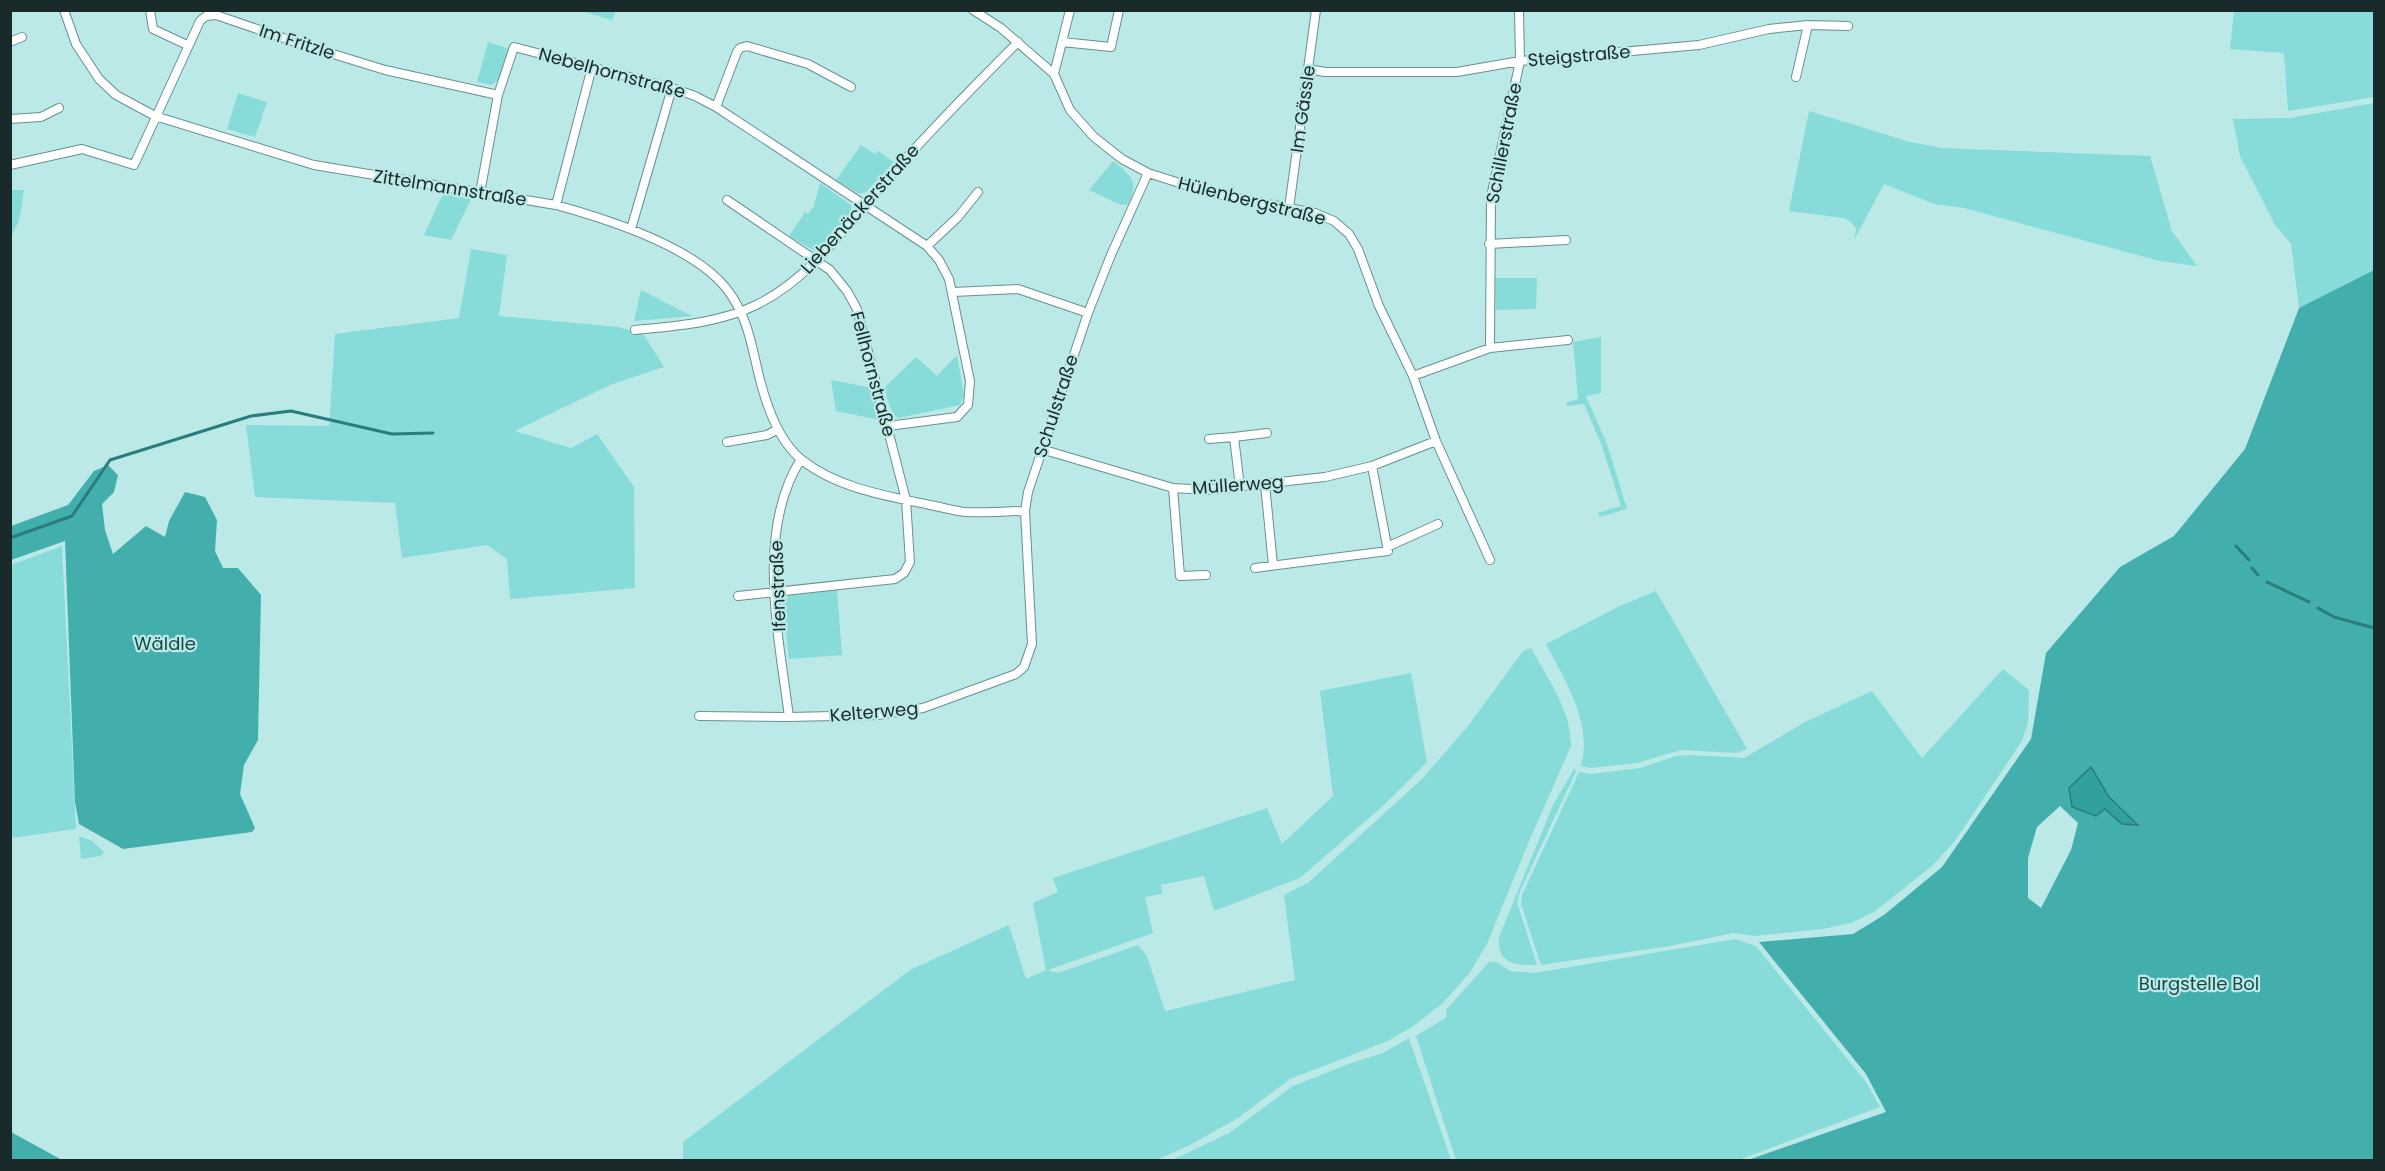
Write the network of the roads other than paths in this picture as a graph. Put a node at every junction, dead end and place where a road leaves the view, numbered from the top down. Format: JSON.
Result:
{"nodes":[{"id":1,"x":64,"y":10,"type":"edge"},
{"id":2,"x":150,"y":10,"type":"edge"},
{"id":3,"x":973,"y":10,"type":"edge"},
{"id":4,"x":1070,"y":10,"type":"edge"},
{"id":5,"x":1119,"y":10,"type":"edge"},
{"id":6,"x":1316,"y":10,"type":"edge"},
{"id":7,"x":1519,"y":10,"type":"edge"},
{"id":8,"x":1808,"y":25,"type":"junction"},
{"id":9,"x":1848,"y":26,"type":"dead end"},
{"id":10,"x":21,"y":37,"type":"dead end"},
{"id":11,"x":10,"y":42,"type":"edge"},
{"id":12,"x":1018,"y":42,"type":"junction"},
{"id":13,"x":1062,"y":42,"type":"junction"},
{"id":14,"x":188,"y":45,"type":"junction"},
{"id":15,"x":1520,"y":61,"type":"junction"},
{"id":16,"x":592,"y":67,"type":"junction"},
{"id":17,"x":1308,"y":69,"type":"junction"},
{"id":18,"x":1054,"y":74,"type":"junction"},
{"id":19,"x":1796,"y":77,"type":"dead end"},
{"id":20,"x":851,"y":87,"type":"dead end"},
{"id":21,"x":672,"y":88,"type":"junction"},
{"id":22,"x":498,"y":95,"type":"junction"},
{"id":23,"x":716,"y":107,"type":"junction"},
{"id":24,"x":59,"y":108,"type":"dead end"},
{"id":25,"x":155,"y":116,"type":"junction"},
{"id":26,"x":10,"y":119,"type":"edge"},
{"id":27,"x":10,"y":165,"type":"edge"},
{"id":28,"x":1148,"y":173,"type":"junction"},
{"id":29,"x":978,"y":192,"type":"dead end"},
{"id":30,"x":480,"y":193,"type":"junction"},
{"id":31,"x":727,"y":200,"type":"dead end"},
{"id":32,"x":556,"y":205,"type":"junction"},
{"id":33,"x":864,"y":206,"type":"junction"},
{"id":34,"x":1289,"y":208,"type":"junction"},
{"id":35,"x":631,"y":229,"type":"junction"},
{"id":36,"x":1566,"y":240,"type":"dead end"},
{"id":37,"x":1489,"y":244,"type":"junction"},
{"id":38,"x":927,"y":246,"type":"junction"},
{"id":39,"x":818,"y":260,"type":"junction"},
{"id":40,"x":953,"y":292,"type":"junction"},
{"id":41,"x":740,"y":311,"type":"junction"},
{"id":42,"x":1088,"y":313,"type":"junction"},
{"id":43,"x":635,"y":330,"type":"dead end"},
{"id":44,"x":1568,"y":340,"type":"dead end"},
{"id":45,"x":1490,"y":348,"type":"junction"},
{"id":46,"x":1413,"y":376,"type":"junction"},
{"id":47,"x":888,"y":426,"type":"junction"},
{"id":48,"x":778,"y":429,"type":"junction"},
{"id":49,"x":1267,"y":433,"type":"dead end"},
{"id":50,"x":1234,"y":437,"type":"junction"},
{"id":51,"x":1209,"y":439,"type":"dead end"},
{"id":52,"x":1436,"y":441,"type":"junction"},
{"id":53,"x":727,"y":442,"type":"dead end"},
{"id":54,"x":1041,"y":449,"type":"junction"},
{"id":55,"x":801,"y":459,"type":"junction"},
{"id":56,"x":1372,"y":466,"type":"junction"},
{"id":57,"x":1264,"y":484,"type":"junction"},
{"id":58,"x":1240,"y":487,"type":"junction"},
{"id":59,"x":1173,"y":488,"type":"junction"},
{"id":60,"x":906,"y":500,"type":"junction"},
{"id":61,"x":1025,"y":511,"type":"junction"},
{"id":62,"x":1438,"y":524,"type":"dead end"},
{"id":63,"x":1387,"y":547,"type":"junction"},
{"id":64,"x":1490,"y":560,"type":"dead end"},
{"id":65,"x":1273,"y":565,"type":"junction"},
{"id":66,"x":1255,"y":568,"type":"dead end"},
{"id":67,"x":1206,"y":575,"type":"dead end"},
{"id":68,"x":775,"y":593,"type":"junction"},
{"id":69,"x":738,"y":596,"type":"dead end"},
{"id":70,"x":1031,"y":651,"type":"joint"},
{"id":71,"x":699,"y":716,"type":"dead end"},
{"id":72,"x":789,"y":717,"type":"junction"}],
"edges":[{"from":1,"to":25,"type":"street","name":"Zittelmannstraße"},
{"from":2,"to":14,"type":"street"},
{"from":3,"to":12,"type":"street","name":"Hülenbergstraße"},
{"from":4,"to":13,"type":"street"},
{"from":5,"to":13,"type":"street"},
{"from":6,"to":17,"type":"street","name":"Im Gässle"},
{"from":7,"to":15,"type":"street","name":"Schillerstraße"},
{"from":8,"to":9,"type":"street","name":"Steigstraße"},
{"from":8,"to":15,"type":"street","name":"Steigstraße"},
{"from":8,"to":19,"type":"street"},
{"from":10,"to":11,"type":"street"},
{"from":12,"to":18,"type":"street","name":"Hülenbergstraße"},
{"from":12,"to":33,"type":"street","name":"Liebenäckerstraße"},
{"from":13,"to":18,"type":"street"},
{"from":14,"to":22,"type":"street","name":"Im Fritzle"},
{"from":14,"to":25,"type":"street","name":"Im Fritzle"},
{"from":15,"to":17,"type":"street","name":"Steigstraße"},
{"from":15,"to":37,"type":"street","name":"Schillerstraße"},
{"from":16,"to":21,"type":"street","name":"Nebelhornstraße"},
{"from":16,"to":22,"type":"street","name":"Nebelhornstraße"},
{"from":16,"to":32,"type":"street"},
{"from":17,"to":34,"type":"street","name":"Im Gässle"},
{"from":18,"to":28,"type":"street","name":"Hülenbergstraße"},
{"from":20,"to":23,"type":"street"},
{"from":21,"to":23,"type":"street","name":"Nebelhornstraße"},
{"from":21,"to":35,"type":"street"},
{"from":22,"to":30,"type":"street","name":"Nebelhornstraße"},
{"from":23,"to":33,"type":"street","name":"Nebelhornstraße"},
{"from":24,"to":26,"type":"street"},
{"from":25,"to":27,"type":"street","name":"Im Fritzle"},
{"from":25,"to":30,"type":"street","name":"Zittelmannstraße"},
{"from":28,"to":34,"type":"street","name":"Hülenbergstraße"},
{"from":28,"to":42,"type":"street","name":"Schulstraße"},
{"from":29,"to":38,"type":"street"},
{"from":30,"to":32,"type":"street","name":"Zittelmannstraße"},
{"from":31,"to":39,"type":"street","name":"Fellhornstraße"},
{"from":32,"to":35,"type":"street","name":"Zittelmannstraße"},
{"from":33,"to":38,"type":"street","name":"Nebelhornstraße"},
{"from":33,"to":39,"type":"street","name":"Liebenäckerstraße"},
{"from":34,"to":46,"type":"street","name":"Hülenbergstraße"},
{"from":35,"to":41,"type":"street","name":"Zittelmannstraße"},
{"from":36,"to":37,"type":"street"},
{"from":37,"to":45,"type":"street","name":"Schillerstraße"},
{"from":38,"to":40,"type":"street"},
{"from":39,"to":41,"type":"street","name":"Liebenäckerstraße"},
{"from":39,"to":47,"type":"street","name":"Fellhornstraße"},
{"from":40,"to":42,"type":"street"},
{"from":40,"to":47,"type":"street"},
{"from":41,"to":43,"type":"street","name":"Liebenäckerstraße"},
{"from":41,"to":48,"type":"street","name":"Zittelmannstraße"},
{"from":42,"to":54,"type":"street","name":"Schulstraße"},
{"from":44,"to":45,"type":"street"},
{"from":45,"to":46,"type":"street"},
{"from":46,"to":52,"type":"street","name":"Hülenbergstraße"},
{"from":47,"to":60,"type":"street","name":"Fellhornstraße"},
{"from":48,"to":53,"type":"street"},
{"from":48,"to":55,"type":"street","name":"Zittelmannstraße"},
{"from":49,"to":50,"type":"street"},
{"from":50,"to":51,"type":"street"},
{"from":50,"to":58,"type":"street"},
{"from":52,"to":56,"type":"street","name":"Müllerweg"},
{"from":52,"to":64,"type":"street","name":"Hülenbergstraße"},
{"from":54,"to":59,"type":"street","name":"Müllerweg"},
{"from":54,"to":61,"type":"street","name":"Schulstraße"},
{"from":55,"to":60,"type":"street","name":"Zittelmannstraße"},
{"from":55,"to":68,"type":"street","name":"Ifenstraße"},
{"from":56,"to":57,"type":"street","name":"Müllerweg"},
{"from":56,"to":63,"type":"street"},
{"from":57,"to":58,"type":"street","name":"Müllerweg"},
{"from":57,"to":65,"type":"street"},
{"from":58,"to":59,"type":"street","name":"Müllerweg"},
{"from":59,"to":67,"type":"street"},
{"from":60,"to":61,"type":"street","name":"Zittelmannstraße"},
{"from":60,"to":68,"type":"street","name":"Fellhornstraße"},
{"from":61,"to":70,"type":"street","name":"Schulstraße"},
{"from":62,"to":63,"type":"street"},
{"from":63,"to":65,"type":"street"},
{"from":65,"to":66,"type":"street"},
{"from":68,"to":69,"type":"street","name":"Fellhornstraße"},
{"from":68,"to":72,"type":"street","name":"Ifenstraße"},
{"from":70,"to":72,"type":"street","name":"Kelterweg"},
{"from":71,"to":72,"type":"street","name":"Kelterweg"}]}
